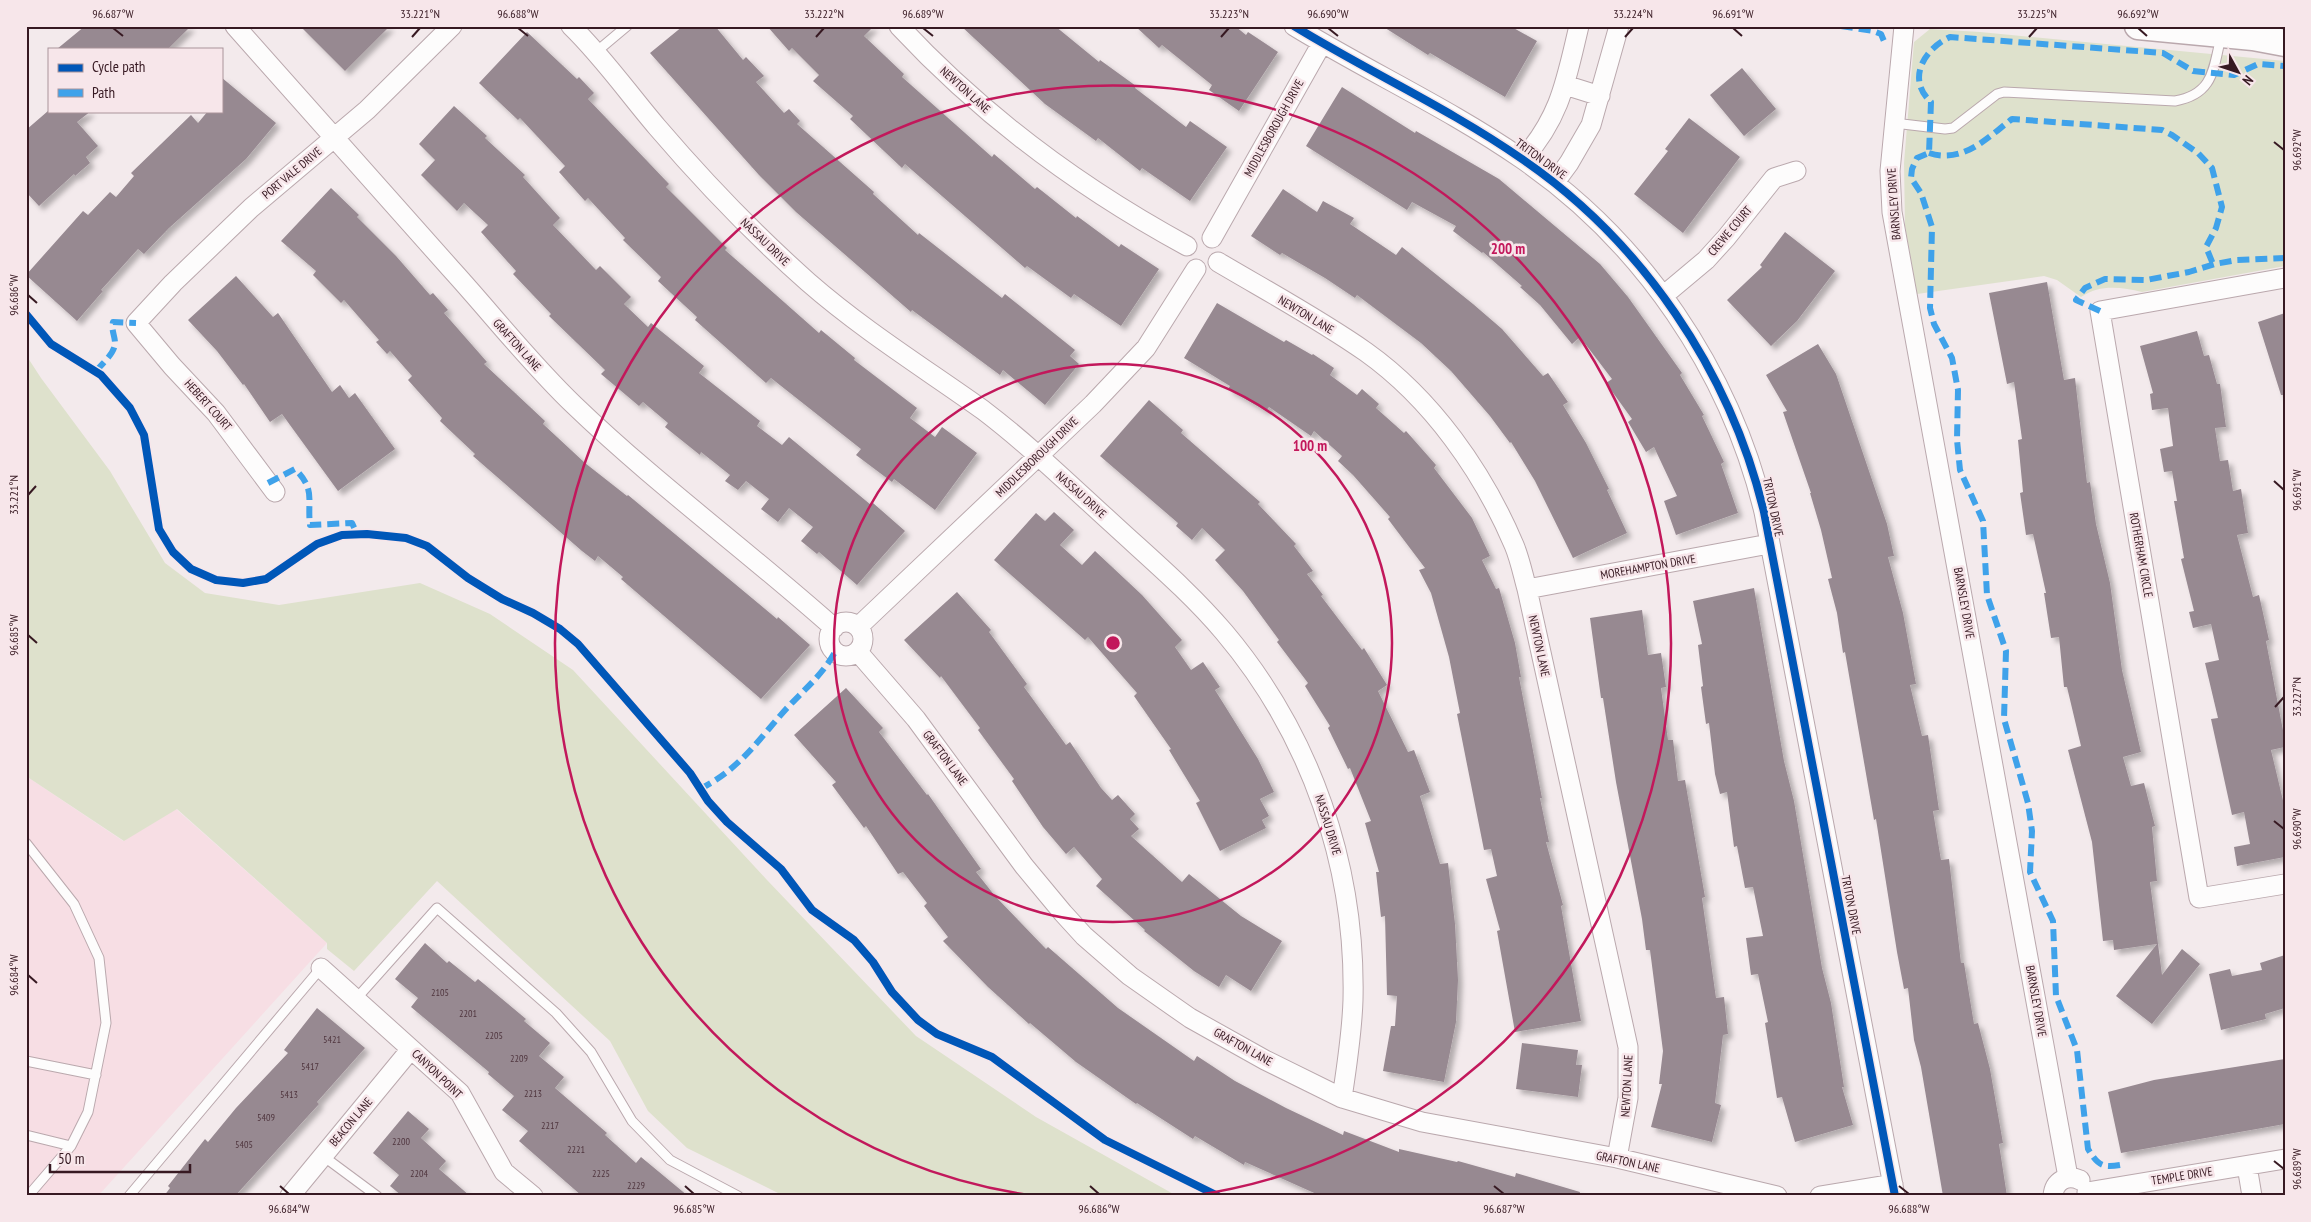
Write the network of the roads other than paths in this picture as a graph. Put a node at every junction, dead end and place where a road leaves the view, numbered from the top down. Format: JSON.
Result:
{"nodes":[{"id":1,"x":235,"y":26,"type":"edge"},
{"id":2,"x":452,"y":26,"type":"edge"},
{"id":3,"x":570,"y":26,"type":"edge"},
{"id":4,"x":627,"y":26,"type":"edge"},
{"id":5,"x":899,"y":26,"type":"edge"},
{"id":6,"x":1294,"y":26,"type":"edge"},
{"id":7,"x":1579,"y":26,"type":"edge"},
{"id":8,"x":1619,"y":26,"type":"edge"},
{"id":9,"x":1904,"y":26,"type":"edge"},
{"id":10,"x":2138,"y":26,"type":"edge"},
{"id":11,"x":2254,"y":32,"type":"edge"},
{"id":12,"x":2222,"y":34,"type":"junction"},
{"id":13,"x":2285,"y":42,"type":"edge"},
{"id":14,"x":1322,"y":43,"type":"junction"},
{"id":15,"x":596,"y":52,"type":"junction"},
{"id":16,"x":1565,"y":85,"type":"junction"},
{"id":17,"x":1600,"y":96,"type":"junction"},
{"id":18,"x":1894,"y":123,"type":"junction"},
{"id":19,"x":334,"y":138,"type":"junction"},
{"id":20,"x":1523,"y":159,"type":"junction"},
{"id":21,"x":1796,"y":171,"type":"dead end"},
{"id":22,"x":1555,"y":182,"type":"junction"},
{"id":23,"x":1212,"y":238,"type":"junction"},
{"id":24,"x":1187,"y":246,"type":"junction"},
{"id":25,"x":1218,"y":262,"type":"junction"},
{"id":26,"x":1196,"y":269,"type":"junction"},
{"id":27,"x":2285,"y":278,"type":"edge"},
{"id":28,"x":1663,"y":296,"type":"junction"},
{"id":29,"x":136,"y":323,"type":"joint"},
{"id":30,"x":1038,"y":456,"type":"junction"},
{"id":31,"x":275,"y":492,"type":"dead end"},
{"id":32,"x":1769,"y":544,"type":"junction"},
{"id":33,"x":1527,"y":589,"type":"junction"},
{"id":34,"x":858,"y":627,"type":"junction"},
{"id":35,"x":834,"y":628,"type":"junction"},
{"id":36,"x":858,"y":652,"type":"junction"},
{"id":37,"x":26,"y":843,"type":"edge"},
{"id":38,"x":2285,"y":884,"type":"edge"},
{"id":39,"x":321,"y":968,"type":"joint"},
{"id":40,"x":356,"y":999,"type":"junction"},
{"id":41,"x":411,"y":1049,"type":"junction"},
{"id":42,"x":26,"y":1061,"type":"edge"},
{"id":43,"x":96,"y":1075,"type":"junction"},
{"id":44,"x":1342,"y":1098,"type":"junction"},
{"id":45,"x":26,"y":1135,"type":"edge"},
{"id":46,"x":71,"y":1146,"type":"junction"},
{"id":47,"x":323,"y":1156,"type":"junction"},
{"id":48,"x":1617,"y":1158,"type":"junction"},
{"id":49,"x":2285,"y":1159,"type":"edge"},
{"id":50,"x":2247,"y":1166,"type":"junction"},
{"id":51,"x":2068,"y":1177,"type":"junction"},
{"id":52,"x":1894,"y":1190,"type":"edge"},
{"id":53,"x":2087,"y":1194,"type":"edge"},
{"id":54,"x":28,"y":1196,"type":"edge"},
{"id":55,"x":129,"y":1196,"type":"edge"},
{"id":56,"x":290,"y":1196,"type":"edge"},
{"id":57,"x":377,"y":1196,"type":"edge"},
{"id":58,"x":533,"y":1196,"type":"edge"},
{"id":59,"x":738,"y":1196,"type":"edge"},
{"id":60,"x":1778,"y":1196,"type":"edge"},
{"id":61,"x":1820,"y":1196,"type":"edge"},
{"id":62,"x":2054,"y":1196,"type":"edge"},
{"id":63,"x":2252,"y":1196,"type":"edge"}],
"edges":[{"from":1,"to":19,"type":"street","name":"GRAFTON LANE"},
{"from":2,"to":19,"type":"street","name":"PORT VALE DRIVE"},
{"from":3,"to":15,"type":"street","name":"NASSAU DRIVE"},
{"from":4,"to":15,"type":"lane"},
{"from":5,"to":24,"type":"street","name":"NEWTON LANE"},
{"from":6,"to":14,"type":"street","name":"TRITON DRIVE"},
{"from":7,"to":16,"type":"street"},
{"from":8,"to":17,"type":"street"},
{"from":9,"to":18,"type":"street","name":"BARNSLEY DRIVE"},
{"from":10,"to":12,"type":"street"},
{"from":11,"to":12,"type":"street"},
{"from":11,"to":13,"type":"street"},
{"from":12,"to":18,"type":"lane"},
{"from":14,"to":20,"type":"street","name":"TRITON DRIVE"},
{"from":14,"to":23,"type":"street","name":"MIDDLESBOROUGH DRIVE"},
{"from":15,"to":30,"type":"street","name":"NASSAU DRIVE"},
{"from":16,"to":17,"type":"street"},
{"from":16,"to":20,"type":"street"},
{"from":17,"to":22,"type":"street"},
{"from":18,"to":51,"type":"street","name":"BARNSLEY DRIVE"},
{"from":19,"to":29,"type":"street","name":"PORT VALE DRIVE"},
{"from":19,"to":35,"type":"street","name":"GRAFTON LANE"},
{"from":20,"to":22,"type":"street","name":"TRITON DRIVE"},
{"from":21,"to":28,"type":"street","name":"CREWE COURT"},
{"from":22,"to":28,"type":"street","name":"TRITON DRIVE"},
{"from":23,"to":24,"type":"street"},
{"from":23,"to":25,"type":"street"},
{"from":24,"to":26,"type":"street"},
{"from":25,"to":26,"type":"street"},
{"from":25,"to":33,"type":"street","name":"NEWTON LANE"},
{"from":26,"to":30,"type":"street","name":"MIDDLESBOROUGH DRIVE"},
{"from":27,"to":38,"type":"street","name":"ROTHERHAM CIRCLE"},
{"from":28,"to":32,"type":"street","name":"TRITON DRIVE"},
{"from":29,"to":31,"type":"street","name":"HEBERT COURT"},
{"from":30,"to":34,"type":"street","name":"MIDDLESBOROUGH DRIVE"},
{"from":30,"to":44,"type":"street","name":"NASSAU DRIVE"},
{"from":32,"to":33,"type":"street","name":"MOREHAMPTON DRIVE"},
{"from":32,"to":52,"type":"street","name":"TRITON DRIVE"},
{"from":33,"to":48,"type":"street","name":"NEWTON LANE"},
{"from":34,"to":35,"type":"street"},
{"from":34,"to":36,"type":"street"},
{"from":35,"to":36,"type":"street"},
{"from":36,"to":44,"type":"street","name":"GRAFTON LANE"},
{"from":37,"to":43,"type":"lane"},
{"from":39,"to":40,"type":"street","name":"CANYON POINT"},
{"from":39,"to":55,"type":"lane"},
{"from":40,"to":41,"type":"street","name":"CANYON POINT"},
{"from":40,"to":59,"type":"lane"},
{"from":41,"to":47,"type":"street","name":"BEACON LANE"},
{"from":41,"to":58,"type":"street","name":"CANYON POINT"},
{"from":42,"to":43,"type":"lane"},
{"from":43,"to":46,"type":"lane"},
{"from":44,"to":48,"type":"street","name":"GRAFTON LANE"},
{"from":45,"to":46,"type":"lane"},
{"from":46,"to":54,"type":"lane"},
{"from":47,"to":56,"type":"street","name":"BEACON LANE"},
{"from":47,"to":57,"type":"lane"},
{"from":48,"to":60,"type":"street","name":"GRAFTON LANE"},
{"from":49,"to":50,"type":"street","name":"TEMPLE DRIVE"},
{"from":50,"to":53,"type":"street","name":"TEMPLE DRIVE"},
{"from":50,"to":63,"type":"street"},
{"from":51,"to":53,"type":"street"},
{"from":51,"to":62,"type":"street"},
{"from":52,"to":61,"type":"street"}]}
